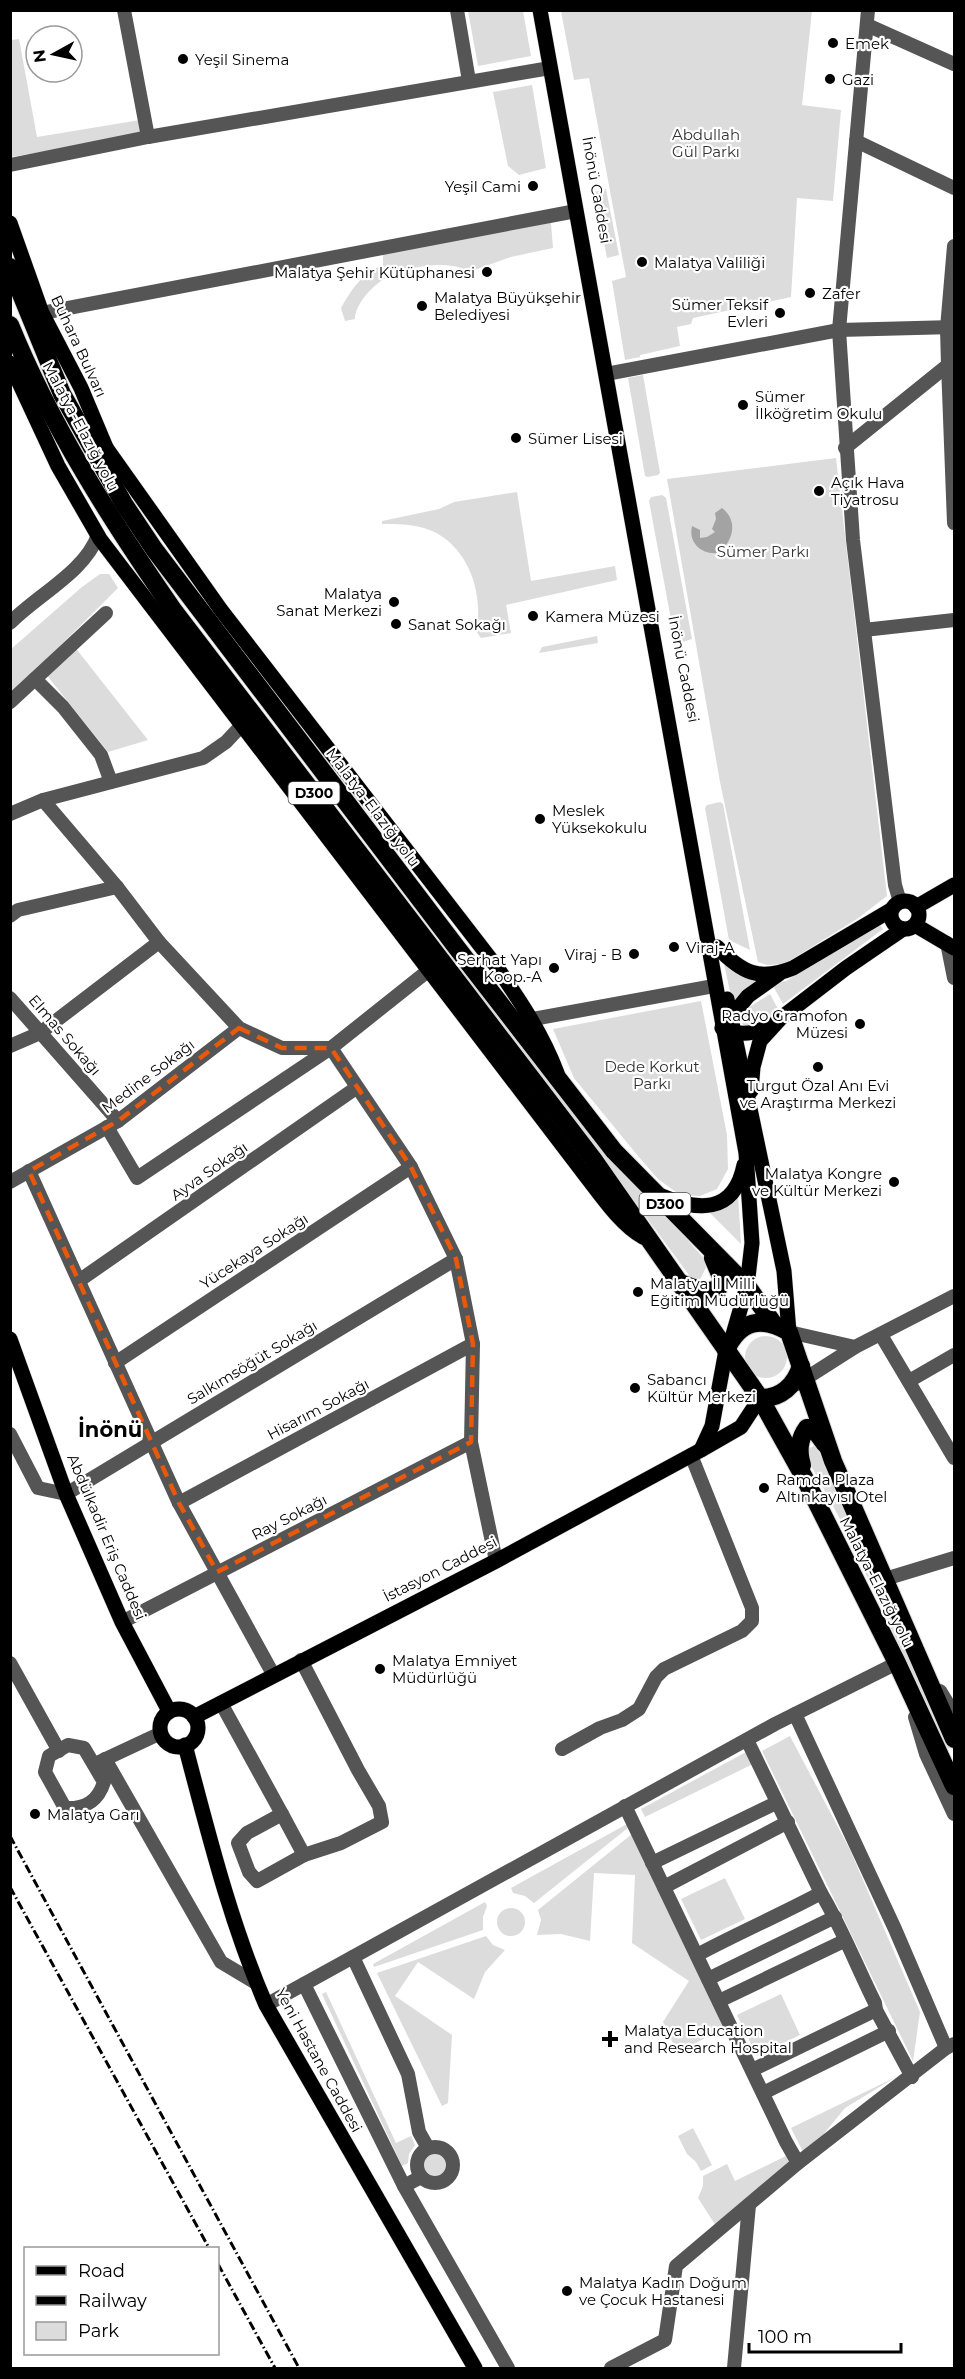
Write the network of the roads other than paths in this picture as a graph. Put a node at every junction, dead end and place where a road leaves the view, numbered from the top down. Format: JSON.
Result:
{"nodes":[{"id":1,"x":124,"y":10,"type":"edge"},
{"id":2,"x":457,"y":10,"type":"edge"},
{"id":3,"x":540,"y":10,"type":"edge"},
{"id":4,"x":546,"y":10,"type":"edge"},
{"id":5,"x":868,"y":10,"type":"edge"},
{"id":6,"x":867,"y":25,"type":"junction"},
{"id":7,"x":954,"y":64,"type":"edge"},
{"id":8,"x":550,"y":68,"type":"junction"},
{"id":9,"x":469,"y":81,"type":"junction"},
{"id":10,"x":148,"y":137,"type":"junction"},
{"id":11,"x":856,"y":141,"type":"junction"},
{"id":12,"x":10,"y":165,"type":"edge"},
{"id":13,"x":954,"y":188,"type":"edge"},
{"id":14,"x":576,"y":211,"type":"junction"},
{"id":15,"x":10,"y":223,"type":"edge"},
{"id":16,"x":954,"y":246,"type":"edge"},
{"id":17,"x":10,"y":267,"type":"edge"},
{"id":18,"x":42,"y":314,"type":"junction"},
{"id":19,"x":10,"y":325,"type":"edge"},
{"id":20,"x":951,"y":328,"type":"edge"},
{"id":21,"x":839,"y":330,"type":"junction"},
{"id":22,"x":10,"y":363,"type":"edge"},
{"id":23,"x":948,"y":365,"type":"junction"},
{"id":24,"x":609,"y":374,"type":"junction"},
{"id":25,"x":845,"y":448,"type":"junction"},
{"id":26,"x":107,"y":449,"type":"junction"},
{"id":27,"x":954,"y":523,"type":"edge"},
{"id":28,"x":98,"y":535,"type":"junction"},
{"id":29,"x":154,"y":549,"type":"junction"},
{"id":30,"x":106,"y":613,"type":"dead end"},
{"id":31,"x":13,"y":614,"type":"edge"},
{"id":32,"x":954,"y":620,"type":"edge"},
{"id":33,"x":864,"y":630,"type":"junction"},
{"id":34,"x":35,"y":679,"type":"junction"},
{"id":35,"x":10,"y":702,"type":"edge"},
{"id":36,"x":241,"y":726,"type":"junction"},
{"id":37,"x":111,"y":782,"type":"junction"},
{"id":38,"x":43,"y":800,"type":"junction"},
{"id":39,"x":10,"y":814,"type":"edge"},
{"id":40,"x":954,"y":885,"type":"edge"},
{"id":41,"x":117,"y":887,"type":"junction"},
{"id":42,"x":896,"y":906,"type":"junction"},
{"id":43,"x":916,"y":907,"type":"junction"},
{"id":44,"x":10,"y":916,"type":"edge"},
{"id":45,"x":909,"y":927,"type":"junction"},
{"id":46,"x":159,"y":942,"type":"junction"},
{"id":47,"x":951,"y":946,"type":"edge"},
{"id":48,"x":717,"y":947,"type":"junction"},
{"id":49,"x":429,"y":970,"type":"junction"},
{"id":50,"x":779,"y":974,"type":"junction"},
{"id":51,"x":954,"y":978,"type":"edge"},
{"id":52,"x":714,"y":986,"type":"junction"},
{"id":53,"x":10,"y":998,"type":"edge"},
{"id":54,"x":533,"y":1019,"type":"junction"},
{"id":55,"x":780,"y":1019,"type":"junction"},
{"id":56,"x":729,"y":1026,"type":"junction"},
{"id":57,"x":239,"y":1028,"type":"junction"},
{"id":58,"x":40,"y":1033,"type":"junction"},
{"id":59,"x":10,"y":1046,"type":"edge"},
{"id":60,"x":331,"y":1048,"type":"junction"},
{"id":61,"x":561,"y":1081,"type":"junction"},
{"id":62,"x":356,"y":1088,"type":"junction"},
{"id":63,"x":750,"y":1109,"type":"junction"},
{"id":64,"x":112,"y":1124,"type":"junction"},
{"id":65,"x":746,"y":1153,"type":"junction"},
{"id":66,"x":411,"y":1167,"type":"junction"},
{"id":67,"x":29,"y":1171,"type":"junction"},
{"id":68,"x":10,"y":1182,"type":"edge"},
{"id":69,"x":653,"y":1192,"type":"junction"},
{"id":70,"x":651,"y":1240,"type":"junction"},
{"id":71,"x":703,"y":1241,"type":"junction"},
{"id":72,"x":456,"y":1259,"type":"junction"},
{"id":73,"x":80,"y":1280,"type":"junction"},
{"id":74,"x":679,"y":1282,"type":"junction"},
{"id":75,"x":747,"y":1286,"type":"junction"},
{"id":76,"x":954,"y":1296,"type":"edge"},
{"id":77,"x":781,"y":1328,"type":"junction"},
{"id":78,"x":881,"y":1335,"type":"junction"},
{"id":79,"x":10,"y":1339,"type":"edge"},
{"id":80,"x":473,"y":1344,"type":"junction"},
{"id":81,"x":729,"y":1344,"type":"junction"},
{"id":82,"x":855,"y":1347,"type":"junction"},
{"id":83,"x":954,"y":1355,"type":"edge"},
{"id":84,"x":115,"y":1363,"type":"junction"},
{"id":85,"x":799,"y":1378,"type":"junction"},
{"id":86,"x":909,"y":1381,"type":"junction"},
{"id":87,"x":760,"y":1398,"type":"junction"},
{"id":88,"x":10,"y":1434,"type":"edge"},
{"id":89,"x":152,"y":1441,"type":"junction"},
{"id":90,"x":471,"y":1442,"type":"junction"},
{"id":91,"x":696,"y":1453,"type":"junction"},
{"id":92,"x":954,"y":1458,"type":"edge"},
{"id":93,"x":833,"y":1461,"type":"junction"},
{"id":94,"x":806,"y":1479,"type":"junction"},
{"id":95,"x":66,"y":1494,"type":"junction"},
{"id":96,"x":179,"y":1503,"type":"junction"},
{"id":97,"x":954,"y":1558,"type":"edge"},
{"id":98,"x":496,"y":1561,"type":"junction"},
{"id":99,"x":217,"y":1572,"type":"junction"},
{"id":100,"x":885,"y":1579,"type":"junction"},
{"id":101,"x":123,"y":1622,"type":"junction"},
{"id":102,"x":916,"y":1651,"type":"junction"},
{"id":103,"x":301,"y":1660,"type":"junction"},
{"id":104,"x":10,"y":1663,"type":"edge"},
{"id":105,"x":901,"y":1671,"type":"junction"},
{"id":106,"x":273,"y":1674,"type":"junction"},
{"id":107,"x":221,"y":1703,"type":"junction"},
{"id":108,"x":169,"y":1711,"type":"junction"},
{"id":109,"x":795,"y":1714,"type":"junction"},
{"id":110,"x":954,"y":1714,"type":"edge"},
{"id":111,"x":194,"y":1717,"type":"junction"},
{"id":112,"x":161,"y":1733,"type":"junction"},
{"id":113,"x":954,"y":1739,"type":"edge"},
{"id":114,"x":747,"y":1740,"type":"junction"},
{"id":115,"x":185,"y":1745,"type":"junction"},
{"id":116,"x":562,"y":1749,"type":"dead end"},
{"id":117,"x":58,"y":1751,"type":"junction"},
{"id":118,"x":99,"y":1762,"type":"junction"},
{"id":119,"x":954,"y":1786,"type":"edge"},
{"id":120,"x":776,"y":1803,"type":"junction"},
{"id":121,"x":625,"y":1806,"type":"junction"},
{"id":122,"x":282,"y":1814,"type":"junction"},
{"id":123,"x":954,"y":1814,"type":"edge"},
{"id":124,"x":788,"y":1822,"type":"junction"},
{"id":125,"x":304,"y":1855,"type":"junction"},
{"id":126,"x":652,"y":1863,"type":"junction"},
{"id":127,"x":664,"y":1887,"type":"junction"},
{"id":128,"x":821,"y":1893,"type":"junction"},
{"id":129,"x":835,"y":1917,"type":"junction"},
{"id":130,"x":844,"y":1941,"type":"junction"},
{"id":131,"x":697,"y":1955,"type":"junction"},
{"id":132,"x":353,"y":1957,"type":"junction"},
{"id":133,"x":708,"y":1979,"type":"junction"},
{"id":134,"x":256,"y":1983,"type":"junction"},
{"id":135,"x":304,"y":1984,"type":"junction"},
{"id":136,"x":719,"y":2001,"type":"junction"},
{"id":137,"x":266,"y":2005,"type":"junction"},
{"id":138,"x":876,"y":2010,"type":"junction"},
{"id":139,"x":889,"y":2031,"type":"junction"},
{"id":140,"x":950,"y":2046,"type":"edge"},
{"id":141,"x":752,"y":2070,"type":"junction"},
{"id":142,"x":912,"y":2077,"type":"junction"},
{"id":143,"x":763,"y":2093,"type":"junction"},
{"id":144,"x":428,"y":2148,"type":"junction"},
{"id":145,"x":798,"y":2163,"type":"junction"},
{"id":146,"x":421,"y":2177,"type":"junction"},
{"id":147,"x":404,"y":2186,"type":"junction"},
{"id":148,"x":749,"y":2205,"type":"junction"},
{"id":149,"x":475,"y":2368,"type":"edge"},
{"id":150,"x":508,"y":2368,"type":"edge"},
{"id":151,"x":611,"y":2368,"type":"edge"},
{"id":152,"x":734,"y":2368,"type":"edge"}],
"edges":[{"from":1,"to":10,"type":"street"},
{"from":2,"to":9,"type":"street"},
{"from":3,"to":8,"type":"main road","name":"İnönü Caddesi"},
{"from":4,"to":24,"type":"main road","name":"İnönü Caddesi"},
{"from":5,"to":6,"type":"street"},
{"from":6,"to":7,"type":"street"},
{"from":6,"to":11,"type":"street"},
{"from":8,"to":9,"type":"street"},
{"from":8,"to":14,"type":"main road","name":"İnönü Caddesi"},
{"from":9,"to":10,"type":"street"},
{"from":10,"to":12,"type":"street"},
{"from":11,"to":13,"type":"street"},
{"from":11,"to":21,"type":"street"},
{"from":14,"to":18,"type":"street"},
{"from":14,"to":24,"type":"main road","name":"İnönü Caddesi"},
{"from":15,"to":18,"type":"main road","name":"Buhara Bulvarı"},
{"from":16,"to":20,"type":"street"},
{"from":17,"to":29,"type":"highway","name":"Malatya-Elazığ yolu","number":"D300"},
{"from":18,"to":26,"type":"main road","name":"Buhara Bulvarı"},
{"from":19,"to":70,"type":"highway","name":"Malatya-Elazığ yolu","number":"D300"},
{"from":20,"to":21,"type":"street"},
{"from":20,"to":23,"type":"street"},
{"from":21,"to":24,"type":"street"},
{"from":21,"to":25,"type":"street"},
{"from":22,"to":28,"type":"main road"},
{"from":23,"to":25,"type":"street"},
{"from":23,"to":27,"type":"street"},
{"from":24,"to":48,"type":"main road","name":"İnönü Caddesi"},
{"from":24,"to":52,"type":"main road","name":"İnönü Caddesi"},
{"from":25,"to":33,"type":"street"},
{"from":26,"to":29,"type":"main road"},
{"from":26,"to":54,"type":"main road"},
{"from":28,"to":31,"type":"street"},
{"from":28,"to":36,"type":"main road"},
{"from":29,"to":61,"type":"highway","name":"Malatya-Elazığ yolu","number":"D300"},
{"from":30,"to":34,"type":"street"},
{"from":32,"to":33,"type":"street"},
{"from":33,"to":42,"type":"street"},
{"from":34,"to":35,"type":"street"},
{"from":34,"to":37,"type":"street"},
{"from":36,"to":37,"type":"street"},
{"from":36,"to":49,"type":"main road"},
{"from":37,"to":38,"type":"street"},
{"from":38,"to":39,"type":"street"},
{"from":38,"to":41,"type":"street"},
{"from":40,"to":43,"type":"main road"},
{"from":41,"to":44,"type":"street"},
{"from":41,"to":46,"type":"street"},
{"from":42,"to":43,"type":"main road"},
{"from":42,"to":45,"type":"main road"},
{"from":42,"to":50,"type":"main road"},
{"from":43,"to":45,"type":"main road"},
{"from":45,"to":47,"type":"main road"},
{"from":45,"to":55,"type":"main road"},
{"from":46,"to":57,"type":"street"},
{"from":46,"to":58,"type":"street"},
{"from":47,"to":51,"type":"street"},
{"from":48,"to":50,"type":"main road"},
{"from":48,"to":56,"type":"main road","name":"İnönü Caddesi"},
{"from":49,"to":60,"type":"street"},
{"from":49,"to":70,"type":"main road"},
{"from":50,"to":56,"type":"main road"},
{"from":52,"to":54,"type":"street"},
{"from":52,"to":56,"type":"main road","name":"İnönü Caddesi"},
{"from":53,"to":58,"type":"street","name":"Elmas Sokağı"},
{"from":54,"to":61,"type":"main road"},
{"from":55,"to":56,"type":"main road"},
{"from":55,"to":63,"type":"main road"},
{"from":56,"to":63,"type":"main road","name":"İnönü Caddesi"},
{"from":56,"to":65,"type":"main road"},
{"from":57,"to":60,"type":"street"},
{"from":57,"to":64,"type":"street","name":"Medine Sokağı"},
{"from":58,"to":59,"type":"street"},
{"from":58,"to":64,"type":"street","name":"Elmas Sokağı"},
{"from":60,"to":62,"type":"street"},
{"from":60,"to":64,"type":"street","name":"Elmas Sokağı"},
{"from":61,"to":69,"type":"highway","name":"Malatya-Elazığ yolu","number":"D300"},
{"from":62,"to":66,"type":"street"},
{"from":62,"to":73,"type":"street","name":"Ayva Sokağı"},
{"from":63,"to":77,"type":"main road","name":"İnönü Caddesi"},
{"from":64,"to":67,"type":"street","name":"Medine Sokağı"},
{"from":65,"to":69,"type":"main road"},
{"from":65,"to":75,"type":"main road"},
{"from":66,"to":72,"type":"street"},
{"from":66,"to":84,"type":"street","name":"Yücekaya Sokağı"},
{"from":67,"to":68,"type":"street","name":"Medine Sokağı"},
{"from":67,"to":73,"type":"street"},
{"from":69,"to":71,"type":"highway","name":"Malatya-Elazığ yolu","number":"D300"},
{"from":70,"to":74,"type":"highway","name":"Malatya-Elazığ yolu","number":"D300"},
{"from":71,"to":74,"type":"highway"},
{"from":71,"to":75,"type":"highway","name":"Malatya-Elazığ yolu","number":"D300"},
{"from":72,"to":80,"type":"street"},
{"from":72,"to":89,"type":"street","name":"Salkımsöğüt Sokağı"},
{"from":73,"to":84,"type":"street"},
{"from":74,"to":81,"type":"highway","name":"Malatya-Elazığ yolu","number":"D300"},
{"from":75,"to":77,"type":"highway","name":"Malatya-Elazığ yolu","number":"D300"},
{"from":75,"to":81,"type":"main road"},
{"from":76,"to":78,"type":"street"},
{"from":77,"to":81,"type":"highway"},
{"from":77,"to":82,"type":"street"},
{"from":77,"to":85,"type":"highway","name":"Malatya-Elazığ yolu"},
{"from":78,"to":82,"type":"street"},
{"from":78,"to":86,"type":"street"},
{"from":79,"to":95,"type":"main road","name":"Abdülkadir Eriş Caddesi"},
{"from":80,"to":90,"type":"street"},
{"from":80,"to":96,"type":"street","name":"Hisarım Sokağı"},
{"from":81,"to":87,"type":"highway","name":"Malatya-Elazığ yolu"},
{"from":81,"to":91,"type":"main road"},
{"from":82,"to":85,"type":"street"},
{"from":83,"to":86,"type":"street"},
{"from":84,"to":89,"type":"street"},
{"from":85,"to":87,"type":"highway"},
{"from":85,"to":93,"type":"highway","name":"Malatya-Elazığ yolu"},
{"from":86,"to":92,"type":"street"},
{"from":87,"to":91,"type":"main road","name":"İstasyon Caddesi"},
{"from":87,"to":94,"type":"highway","name":"Malatya-Elazığ yolu"},
{"from":88,"to":95,"type":"street"},
{"from":89,"to":95,"type":"street","name":"Salkımsöğüt Sokağı"},
{"from":89,"to":96,"type":"street"},
{"from":90,"to":98,"type":"street"},
{"from":90,"to":99,"type":"street","name":"Ray Sokağı"},
{"from":91,"to":98,"type":"main road","name":"İstasyon Caddesi"},
{"from":91,"to":116,"type":"street"},
{"from":93,"to":94,"type":"highway"},
{"from":93,"to":100,"type":"highway","name":"Malatya-Elazığ yolu"},
{"from":94,"to":105,"type":"highway","name":"Malatya-Elazığ yolu"},
{"from":95,"to":101,"type":"main road","name":"Abdülkadir Eriş Caddesi"},
{"from":96,"to":99,"type":"street"},
{"from":97,"to":100,"type":"street"},
{"from":98,"to":103,"type":"main road","name":"İstasyon Caddesi"},
{"from":99,"to":101,"type":"street","name":"Ray Sokağı"},
{"from":99,"to":106,"type":"street"},
{"from":100,"to":102,"type":"highway","name":"Malatya-Elazığ yolu"},
{"from":101,"to":108,"type":"main road","name":"Abdülkadir Eriş Caddesi"},
{"from":102,"to":110,"type":"street"},
{"from":102,"to":113,"type":"highway","name":"Malatya-Elazığ yolu"},
{"from":103,"to":106,"type":"main road","name":"İstasyon Caddesi"},
{"from":103,"to":125,"type":"street"},
{"from":104,"to":117,"type":"street"},
{"from":105,"to":109,"type":"street"},
{"from":105,"to":119,"type":"highway","name":"Malatya-Elazığ yolu"},
{"from":105,"to":123,"type":"street"},
{"from":106,"to":107,"type":"main road","name":"İstasyon Caddesi"},
{"from":107,"to":111,"type":"main road","name":"İstasyon Caddesi"},
{"from":107,"to":122,"type":"street"},
{"from":108,"to":111,"type":"main road"},
{"from":108,"to":112,"type":"main road"},
{"from":109,"to":114,"type":"street"},
{"from":109,"to":140,"type":"street"},
{"from":111,"to":115,"type":"main road"},
{"from":112,"to":115,"type":"main road"},
{"from":112,"to":118,"type":"street"},
{"from":114,"to":120,"type":"street"},
{"from":114,"to":121,"type":"street"},
{"from":115,"to":134,"type":"main road","name":"Yeni Hastane Caddesi"},
{"from":117,"to":118,"type":"street"},
{"from":117,"to":118,"type":"street"},
{"from":118,"to":134,"type":"street"},
{"from":120,"to":124,"type":"street"},
{"from":120,"to":126,"type":"street"},
{"from":121,"to":126,"type":"street"},
{"from":121,"to":132,"type":"street"},
{"from":122,"to":125,"type":"street"},
{"from":122,"to":125,"type":"street"},
{"from":124,"to":127,"type":"street"},
{"from":124,"to":128,"type":"street"},
{"from":126,"to":127,"type":"street"},
{"from":127,"to":131,"type":"street"},
{"from":128,"to":129,"type":"street"},
{"from":128,"to":131,"type":"street"},
{"from":129,"to":130,"type":"street"},
{"from":129,"to":133,"type":"street"},
{"from":130,"to":136,"type":"street"},
{"from":130,"to":138,"type":"street"},
{"from":131,"to":133,"type":"street"},
{"from":132,"to":135,"type":"street"},
{"from":132,"to":144,"type":"street"},
{"from":133,"to":136,"type":"street"},
{"from":134,"to":137,"type":"main road","name":"Yeni Hastane Caddesi"},
{"from":135,"to":137,"type":"street"},
{"from":135,"to":147,"type":"street"},
{"from":136,"to":141,"type":"street"},
{"from":137,"to":149,"type":"main road","name":"Yeni Hastane Caddesi"},
{"from":138,"to":139,"type":"street"},
{"from":138,"to":141,"type":"street"},
{"from":139,"to":142,"type":"street"},
{"from":139,"to":143,"type":"street"},
{"from":140,"to":142,"type":"street"},
{"from":141,"to":143,"type":"street"},
{"from":142,"to":145,"type":"street"},
{"from":143,"to":145,"type":"street"},
{"from":144,"to":146,"type":"street"},
{"from":144,"to":146,"type":"street"},
{"from":145,"to":148,"type":"street"},
{"from":146,"to":147,"type":"street"},
{"from":147,"to":150,"type":"street"},
{"from":148,"to":151,"type":"street"},
{"from":148,"to":152,"type":"street"}]}
